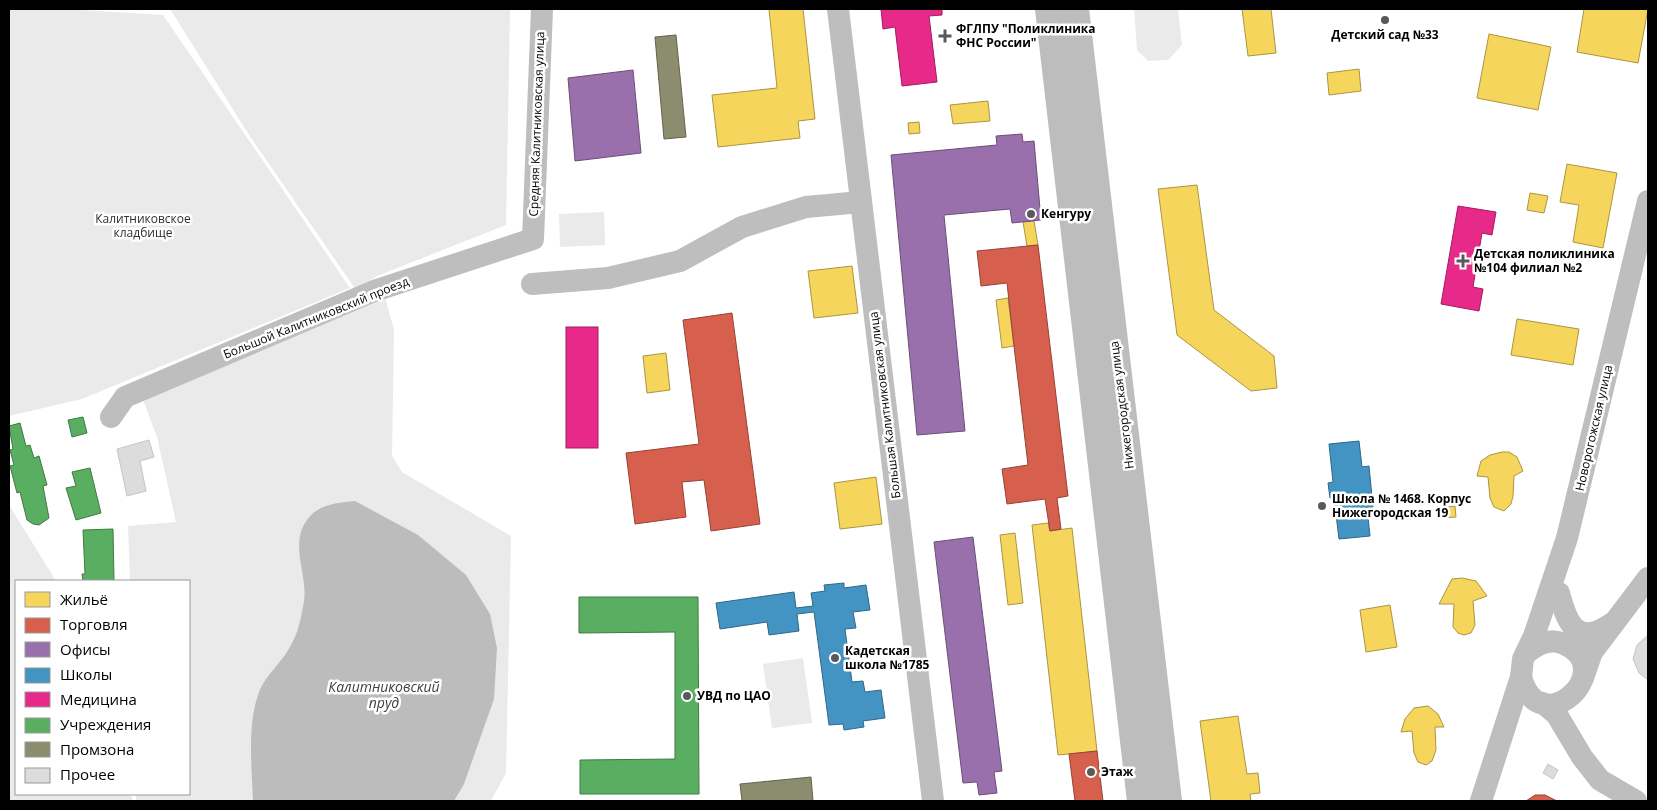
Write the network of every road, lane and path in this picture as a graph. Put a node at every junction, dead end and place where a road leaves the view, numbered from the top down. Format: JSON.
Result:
{"nodes":[{"id":1,"x":542,"y":9,"type":"edge"},
{"id":2,"x":838,"y":9,"type":"edge"},
{"id":3,"x":1049,"y":9,"type":"edge"},
{"id":4,"x":1075,"y":9,"type":"edge"},
{"id":5,"x":1648,"y":201,"type":"edge"},
{"id":6,"x":861,"y":202,"type":"junction"},
{"id":7,"x":533,"y":239,"type":"joint"},
{"id":8,"x":532,"y":284,"type":"dead end"},
{"id":9,"x":111,"y":417,"type":"dead end"},
{"id":10,"x":1559,"y":561,"type":"junction"},
{"id":11,"x":1648,"y":578,"type":"edge"},
{"id":12,"x":1559,"y":593,"type":"junction"},
{"id":13,"x":1619,"y":618,"type":"junction"},
{"id":14,"x":1565,"y":644,"type":"junction"},
{"id":15,"x":1597,"y":646,"type":"junction"},
{"id":16,"x":1528,"y":652,"type":"junction"},
{"id":17,"x":1521,"y":677,"type":"junction"},
{"id":18,"x":1579,"y":686,"type":"junction"},
{"id":19,"x":1539,"y":701,"type":"junction"},
{"id":20,"x":1511,"y":709,"type":"junction"},
{"id":21,"x":1572,"y":739,"type":"junction"},
{"id":22,"x":933,"y":801,"type":"edge"},
{"id":23,"x":1141,"y":801,"type":"edge"},
{"id":24,"x":1168,"y":801,"type":"edge"},
{"id":25,"x":1481,"y":801,"type":"edge"},
{"id":26,"x":1636,"y":801,"type":"edge"}],
"edges":[{"from":1,"to":7,"type":"street","name":"Средняя Калитниковская улица"},
{"from":2,"to":6,"type":"street","name":"Большая Калитниковская улица"},
{"from":3,"to":23,"type":"main road"},
{"from":4,"to":24,"type":"main road","name":"Нижегородская улица"},
{"from":5,"to":10,"type":"street","name":"Новорогожская улица"},
{"from":6,"to":8,"type":"street"},
{"from":6,"to":22,"type":"street","name":"Большая Калитниковская улица"},
{"from":7,"to":9,"type":"street","name":"Большой Калитниковский проезд"},
{"from":10,"to":12,"type":"street"},
{"from":10,"to":16,"type":"street","name":"Новорогожская улица"},
{"from":11,"to":13,"type":"street"},
{"from":12,"to":13,"type":"street"},
{"from":12,"to":14,"type":"street"},
{"from":13,"to":15,"type":"street"},
{"from":14,"to":15,"type":"street"},
{"from":14,"to":16,"type":"street"},
{"from":14,"to":18,"type":"street"},
{"from":15,"to":18,"type":"street"},
{"from":16,"to":17,"type":"street","name":"Новорогожская улица"},
{"from":17,"to":19,"type":"street"},
{"from":17,"to":20,"type":"street","name":"Новорогожская улица"},
{"from":18,"to":19,"type":"street"},
{"from":18,"to":21,"type":"street"},
{"from":19,"to":20,"type":"street"},
{"from":19,"to":21,"type":"street"},
{"from":20,"to":25,"type":"street","name":"Новорогожская улица"},
{"from":21,"to":26,"type":"street"}]}
